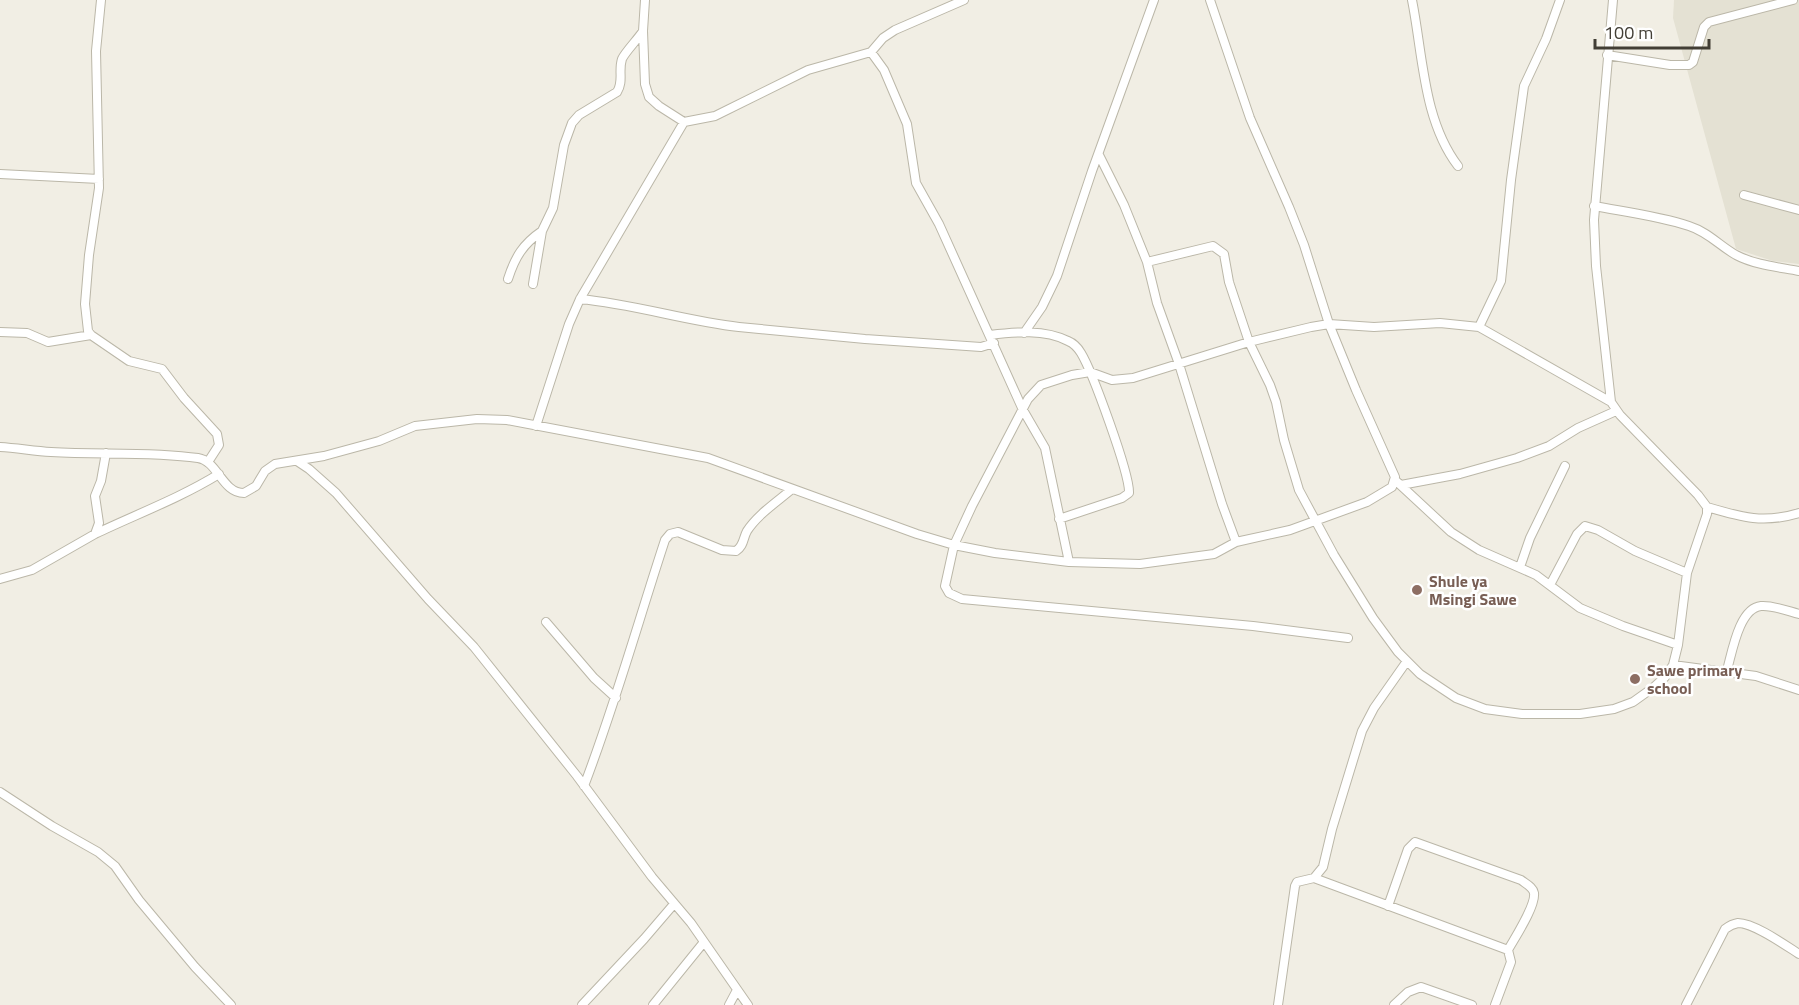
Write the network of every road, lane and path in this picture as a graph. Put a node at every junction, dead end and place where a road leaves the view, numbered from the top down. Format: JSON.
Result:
{"nodes":[{"id":1,"x":101,"y":0,"type":"edge"},
{"id":2,"x":645,"y":0,"type":"edge"},
{"id":3,"x":964,"y":0,"type":"edge"},
{"id":4,"x":1154,"y":0,"type":"edge"},
{"id":5,"x":1210,"y":0,"type":"edge"},
{"id":6,"x":1412,"y":0,"type":"edge"},
{"id":7,"x":1560,"y":0,"type":"edge"},
{"id":8,"x":1613,"y":0,"type":"edge"},
{"id":9,"x":1793,"y":0,"type":"edge"},
{"id":10,"x":1769,"y":4,"type":"edge"},
{"id":11,"x":644,"y":31,"type":"junction"},
{"id":12,"x":871,"y":52,"type":"junction"},
{"id":13,"x":1607,"y":56,"type":"junction"},
{"id":14,"x":684,"y":122,"type":"junction"},
{"id":15,"x":1099,"y":155,"type":"junction"},
{"id":16,"x":1458,"y":166,"type":"dead end"},
{"id":17,"x":0,"y":174,"type":"edge"},
{"id":18,"x":99,"y":179,"type":"junction"},
{"id":19,"x":1744,"y":195,"type":"dead end"},
{"id":20,"x":1594,"y":206,"type":"junction"},
{"id":21,"x":1799,"y":210,"type":"edge"},
{"id":22,"x":542,"y":231,"type":"junction"},
{"id":23,"x":1147,"y":262,"type":"junction"},
{"id":24,"x":1799,"y":271,"type":"edge"},
{"id":25,"x":508,"y":279,"type":"dead end"},
{"id":26,"x":533,"y":284,"type":"dead end"},
{"id":27,"x":580,"y":299,"type":"junction"},
{"id":28,"x":1329,"y":324,"type":"junction"},
{"id":29,"x":1479,"y":327,"type":"junction"},
{"id":30,"x":0,"y":332,"type":"edge"},
{"id":31,"x":1024,"y":333,"type":"junction"},
{"id":32,"x":91,"y":335,"type":"junction"},
{"id":33,"x":992,"y":339,"type":"junction"},
{"id":34,"x":1249,"y":342,"type":"junction"},
{"id":35,"x":1179,"y":364,"type":"junction"},
{"id":36,"x":1090,"y":372,"type":"junction"},
{"id":37,"x":1611,"y":402,"type":"junction"},
{"id":38,"x":1023,"y":410,"type":"junction"},
{"id":39,"x":1616,"y":411,"type":"junction"},
{"id":40,"x":536,"y":426,"type":"junction"},
{"id":41,"x":0,"y":447,"type":"edge"},
{"id":42,"x":106,"y":453,"type":"junction"},
{"id":43,"x":297,"y":461,"type":"junction"},
{"id":44,"x":208,"y":462,"type":"junction"},
{"id":45,"x":1565,"y":466,"type":"dead end"},
{"id":46,"x":219,"y":474,"type":"junction"},
{"id":47,"x":1398,"y":483,"type":"junction"},
{"id":48,"x":792,"y":489,"type":"junction"},
{"id":49,"x":1707,"y":507,"type":"junction"},
{"id":50,"x":1799,"y":513,"type":"edge"},
{"id":51,"x":1059,"y":519,"type":"junction"},
{"id":52,"x":1316,"y":521,"type":"junction"},
{"id":53,"x":95,"y":534,"type":"junction"},
{"id":54,"x":1236,"y":543,"type":"junction"},
{"id":55,"x":954,"y":545,"type":"junction"},
{"id":56,"x":1068,"y":562,"type":"junction"},
{"id":57,"x":1520,"y":567,"type":"junction"},
{"id":58,"x":1687,"y":573,"type":"junction"},
{"id":59,"x":0,"y":579,"type":"edge"},
{"id":60,"x":1550,"y":585,"type":"junction"},
{"id":61,"x":1799,"y":614,"type":"edge"},
{"id":62,"x":546,"y":622,"type":"dead end"},
{"id":63,"x":1348,"y":638,"type":"dead end"},
{"id":64,"x":1678,"y":645,"type":"junction"},
{"id":65,"x":1407,"y":661,"type":"junction"},
{"id":66,"x":1673,"y":664,"type":"junction"},
{"id":67,"x":1727,"y":670,"type":"junction"},
{"id":68,"x":1799,"y":690,"type":"edge"},
{"id":69,"x":616,"y":698,"type":"junction"},
{"id":70,"x":584,"y":786,"type":"junction"},
{"id":71,"x":0,"y":792,"type":"edge"},
{"id":72,"x":1314,"y":878,"type":"junction"},
{"id":73,"x":674,"y":903,"type":"junction"},
{"id":74,"x":1388,"y":906,"type":"junction"},
{"id":75,"x":704,"y":942,"type":"junction"},
{"id":76,"x":1508,"y":951,"type":"junction"},
{"id":77,"x":1799,"y":954,"type":"edge"},
{"id":78,"x":737,"y":990,"type":"junction"},
{"id":79,"x":231,"y":1005,"type":"edge"},
{"id":80,"x":582,"y":1005,"type":"edge"},
{"id":81,"x":653,"y":1005,"type":"edge"},
{"id":82,"x":729,"y":1005,"type":"edge"},
{"id":83,"x":748,"y":1005,"type":"edge"},
{"id":84,"x":1278,"y":1005,"type":"edge"},
{"id":85,"x":1394,"y":1005,"type":"edge"},
{"id":86,"x":1472,"y":1005,"type":"edge"},
{"id":87,"x":1495,"y":1005,"type":"edge"},
{"id":88,"x":1686,"y":1005,"type":"edge"}],
"edges":[{"from":1,"to":18,"type":"street"},
{"from":2,"to":11,"type":"street"},
{"from":3,"to":12,"type":"street"},
{"from":4,"to":15,"type":"street"},
{"from":5,"to":28,"type":"street"},
{"from":6,"to":16,"type":"street"},
{"from":7,"to":29,"type":"street"},
{"from":8,"to":13,"type":"street"},
{"from":9,"to":10,"type":"street"},
{"from":10,"to":13,"type":"street"},
{"from":11,"to":14,"type":"street"},
{"from":11,"to":22,"type":"street"},
{"from":12,"to":14,"type":"street"},
{"from":12,"to":33,"type":"street"},
{"from":13,"to":20,"type":"street"},
{"from":14,"to":27,"type":"street"},
{"from":15,"to":23,"type":"street"},
{"from":15,"to":31,"type":"street"},
{"from":17,"to":18,"type":"street"},
{"from":18,"to":32,"type":"street"},
{"from":19,"to":21,"type":"street"},
{"from":20,"to":24,"type":"street"},
{"from":20,"to":37,"type":"street"},
{"from":22,"to":25,"type":"street"},
{"from":22,"to":26,"type":"street"},
{"from":23,"to":34,"type":"street"},
{"from":23,"to":35,"type":"street"},
{"from":27,"to":33,"type":"street"},
{"from":27,"to":40,"type":"street"},
{"from":28,"to":29,"type":"street"},
{"from":28,"to":34,"type":"street"},
{"from":28,"to":47,"type":"street"},
{"from":29,"to":37,"type":"street"},
{"from":30,"to":32,"type":"street"},
{"from":31,"to":33,"type":"street"},
{"from":31,"to":36,"type":"street"},
{"from":32,"to":44,"type":"street"},
{"from":33,"to":38,"type":"street"},
{"from":34,"to":35,"type":"street"},
{"from":34,"to":52,"type":"street"},
{"from":35,"to":36,"type":"street"},
{"from":35,"to":54,"type":"street"},
{"from":36,"to":38,"type":"street"},
{"from":36,"to":51,"type":"street"},
{"from":37,"to":39,"type":"street"},
{"from":38,"to":51,"type":"street"},
{"from":38,"to":55,"type":"street"},
{"from":39,"to":47,"type":"street"},
{"from":39,"to":49,"type":"street"},
{"from":40,"to":43,"type":"street"},
{"from":40,"to":48,"type":"street"},
{"from":41,"to":42,"type":"street"},
{"from":42,"to":44,"type":"street"},
{"from":42,"to":53,"type":"street"},
{"from":43,"to":46,"type":"street"},
{"from":43,"to":70,"type":"street"},
{"from":44,"to":46,"type":"street"},
{"from":45,"to":57,"type":"street"},
{"from":46,"to":53,"type":"street"},
{"from":47,"to":52,"type":"street"},
{"from":47,"to":57,"type":"street"},
{"from":48,"to":55,"type":"street"},
{"from":48,"to":69,"type":"street"},
{"from":49,"to":50,"type":"street"},
{"from":49,"to":58,"type":"street"},
{"from":51,"to":56,"type":"street"},
{"from":52,"to":54,"type":"street"},
{"from":52,"to":65,"type":"street"},
{"from":53,"to":59,"type":"street"},
{"from":54,"to":56,"type":"street"},
{"from":55,"to":56,"type":"street"},
{"from":55,"to":63,"type":"street"},
{"from":57,"to":60,"type":"street"},
{"from":58,"to":60,"type":"street"},
{"from":58,"to":64,"type":"street"},
{"from":60,"to":64,"type":"street"},
{"from":61,"to":67,"type":"street"},
{"from":62,"to":69,"type":"street"},
{"from":64,"to":66,"type":"street"},
{"from":65,"to":66,"type":"street"},
{"from":65,"to":72,"type":"street"},
{"from":66,"to":67,"type":"street"},
{"from":67,"to":68,"type":"street"},
{"from":69,"to":70,"type":"street"},
{"from":70,"to":73,"type":"street"},
{"from":71,"to":79,"type":"street"},
{"from":72,"to":74,"type":"street"},
{"from":72,"to":84,"type":"street"},
{"from":73,"to":75,"type":"street"},
{"from":73,"to":80,"type":"street"},
{"from":74,"to":76,"type":"street"},
{"from":74,"to":76,"type":"street"},
{"from":75,"to":78,"type":"street"},
{"from":75,"to":81,"type":"street"},
{"from":76,"to":87,"type":"street"},
{"from":77,"to":88,"type":"street"},
{"from":78,"to":82,"type":"street"},
{"from":78,"to":83,"type":"street"},
{"from":85,"to":86,"type":"street"}]}
